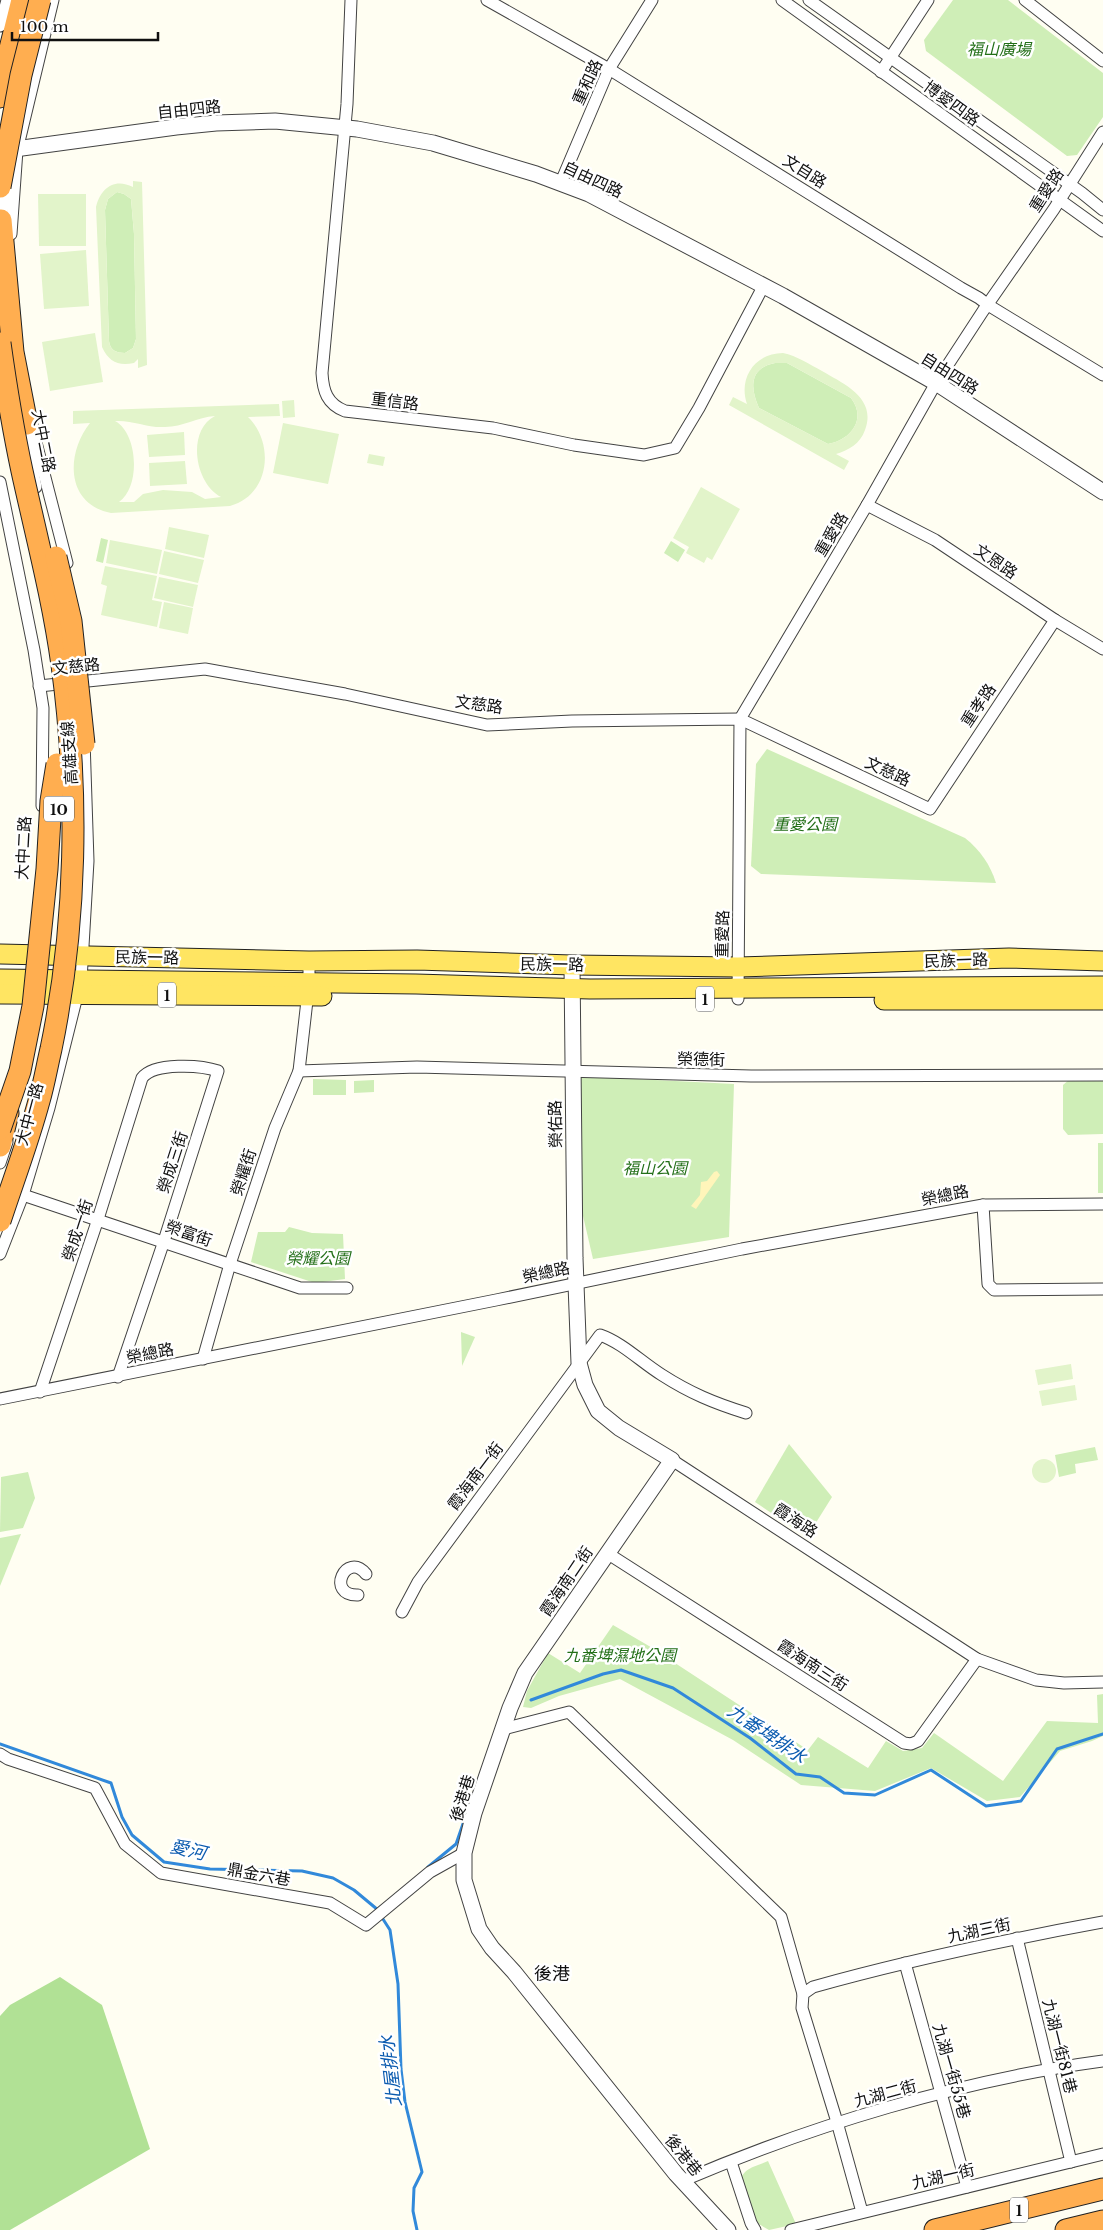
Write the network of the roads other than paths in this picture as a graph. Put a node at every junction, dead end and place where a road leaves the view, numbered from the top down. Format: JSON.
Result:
{"nodes":[{"id":1,"x":40,"y":0,"type":"edge"},
{"id":2,"x":53,"y":0,"type":"edge"},
{"id":3,"x":351,"y":0,"type":"edge"},
{"id":4,"x":487,"y":0,"type":"edge"},
{"id":5,"x":652,"y":0,"type":"edge"},
{"id":6,"x":782,"y":0,"type":"edge"},
{"id":7,"x":809,"y":0,"type":"edge"},
{"id":8,"x":928,"y":0,"type":"edge"},
{"id":9,"x":1026,"y":0,"type":"edge"},
{"id":10,"x":11,"y":7,"type":"edge"},
{"id":11,"x":890,"y":56,"type":"junction"},
{"id":12,"x":1103,"y":61,"type":"edge"},
{"id":13,"x":0,"y":62,"type":"edge"},
{"id":14,"x":609,"y":69,"type":"junction"},
{"id":15,"x":881,"y":72,"type":"junction"},
{"id":16,"x":0,"y":97,"type":"edge"},
{"id":17,"x":345,"y":127,"type":"junction"},
{"id":18,"x":1103,"y":132,"type":"edge"},
{"id":19,"x":17,"y":150,"type":"junction"},
{"id":20,"x":0,"y":151,"type":"edge"},
{"id":21,"x":561,"y":182,"type":"junction"},
{"id":22,"x":1069,"y":184,"type":"junction"},
{"id":23,"x":0,"y":187,"type":"edge"},
{"id":24,"x":1059,"y":201,"type":"junction"},
{"id":25,"x":1103,"y":210,"type":"edge"},
{"id":26,"x":1,"y":220,"type":"junction"},
{"id":27,"x":1103,"y":231,"type":"edge"},
{"id":28,"x":764,"y":285,"type":"junction"},
{"id":29,"x":988,"y":305,"type":"junction"},
{"id":30,"x":0,"y":343,"type":"edge"},
{"id":31,"x":1103,"y":375,"type":"edge"},
{"id":32,"x":936,"y":384,"type":"junction"},
{"id":33,"x":0,"y":434,"type":"edge"},
{"id":34,"x":0,"y":482,"type":"edge"},
{"id":35,"x":1103,"y":492,"type":"edge"},
{"id":36,"x":868,"y":505,"type":"junction"},
{"id":37,"x":1055,"y":620,"type":"junction"},
{"id":38,"x":1103,"y":649,"type":"edge"},
{"id":39,"x":79,"y":682,"type":"junction"},
{"id":40,"x":39,"y":686,"type":"junction"},
{"id":41,"x":740,"y":719,"type":"junction"},
{"id":42,"x":58,"y":764,"type":"junction"},
{"id":43,"x":930,"y":809,"type":"joint"},
{"id":44,"x":0,"y":954,"type":"edge"},
{"id":45,"x":1103,"y":961,"type":"edge"},
{"id":46,"x":0,"y":966,"type":"edge"},
{"id":47,"x":1103,"y":972,"type":"edge"},
{"id":48,"x":30,"y":973,"type":"junction"},
{"id":49,"x":308,"y":977,"type":"junction"},
{"id":50,"x":0,"y":979,"type":"edge"},
{"id":51,"x":77,"y":979,"type":"junction"},
{"id":52,"x":572,"y":982,"type":"junction"},
{"id":53,"x":738,"y":983,"type":"junction"},
{"id":54,"x":1103,"y":986,"type":"edge"},
{"id":55,"x":0,"y":994,"type":"edge"},
{"id":56,"x":1103,"y":1000,"type":"edge"},
{"id":57,"x":24,"y":1030,"type":"junction"},
{"id":58,"x":62,"y":1050,"type":"junction"},
{"id":59,"x":299,"y":1071,"type":"junction"},
{"id":60,"x":572,"y":1071,"type":"junction"},
{"id":61,"x":1103,"y":1075,"type":"edge"},
{"id":62,"x":142,"y":1078,"type":"joint"},
{"id":63,"x":8,"y":1099,"type":"edge"},
{"id":64,"x":0,"y":1129,"type":"edge"},
{"id":65,"x":0,"y":1146,"type":"edge"},
{"id":66,"x":0,"y":1163,"type":"edge"},
{"id":67,"x":0,"y":1183,"type":"edge"},
{"id":68,"x":23,"y":1195,"type":"junction"},
{"id":69,"x":1103,"y":1204,"type":"edge"},
{"id":70,"x":983,"y":1205,"type":"junction"},
{"id":71,"x":98,"y":1219,"type":"junction"},
{"id":72,"x":0,"y":1221,"type":"edge"},
{"id":73,"x":164,"y":1241,"type":"junction"},
{"id":74,"x":0,"y":1254,"type":"edge"},
{"id":75,"x":230,"y":1264,"type":"junction"},
{"id":76,"x":575,"y":1282,"type":"junction"},
{"id":77,"x":347,"y":1288,"type":"dead end"},
{"id":78,"x":1103,"y":1290,"type":"edge"},
{"id":79,"x":203,"y":1359,"type":"junction"},
{"id":80,"x":579,"y":1362,"type":"junction"},
{"id":81,"x":118,"y":1376,"type":"junction"},
{"id":82,"x":40,"y":1392,"type":"junction"},
{"id":83,"x":0,"y":1399,"type":"edge"},
{"id":84,"x":746,"y":1413,"type":"dead end"},
{"id":85,"x":672,"y":1460,"type":"junction"},
{"id":86,"x":607,"y":1553,"type":"junction"},
{"id":87,"x":366,"y":1574,"type":"dead end"},
{"id":88,"x":358,"y":1595,"type":"dead end"},
{"id":89,"x":402,"y":1612,"type":"dead end"},
{"id":90,"x":976,"y":1659,"type":"junction"},
{"id":91,"x":1103,"y":1682,"type":"edge"},
{"id":92,"x":503,"y":1729,"type":"junction"},
{"id":93,"x":0,"y":1754,"type":"edge"},
{"id":94,"x":464,"y":1853,"type":"junction"},
{"id":95,"x":1103,"y":1922,"type":"edge"},
{"id":96,"x":1017,"y":1938,"type":"junction"},
{"id":97,"x":905,"y":1963,"type":"junction"},
{"id":98,"x":803,"y":1994,"type":"junction"},
{"id":99,"x":1103,"y":2061,"type":"edge"},
{"id":100,"x":1049,"y":2069,"type":"junction"},
{"id":101,"x":942,"y":2094,"type":"junction"},
{"id":102,"x":838,"y":2122,"type":"junction"},
{"id":103,"x":1103,"y":2154,"type":"edge"},
{"id":104,"x":731,"y":2162,"type":"junction"},
{"id":105,"x":1071,"y":2162,"type":"junction"},
{"id":106,"x":682,"y":2181,"type":"junction"},
{"id":107,"x":968,"y":2187,"type":"junction"},
{"id":108,"x":1103,"y":2189,"type":"edge"},
{"id":109,"x":862,"y":2212,"type":"junction"},
{"id":110,"x":1103,"y":2221,"type":"edge"},
{"id":111,"x":728,"y":2230,"type":"edge"},
{"id":112,"x":755,"y":2230,"type":"edge"},
{"id":113,"x":791,"y":2230,"type":"edge"},
{"id":114,"x":935,"y":2230,"type":"edge"},
{"id":115,"x":1066,"y":2230,"type":"edge"}],
"edges":[{"from":1,"to":23,"type":"highway","bridge":true},
{"from":2,"to":19,"type":"street","name":"大中二路"},
{"from":3,"to":17,"type":"street","name":"重信路"},
{"from":4,"to":14,"type":"street","name":"文自路"},
{"from":5,"to":14,"type":"street","name":"重和路"},
{"from":6,"to":15,"type":"street","name":"博愛四路"},
{"from":7,"to":11,"type":"street","name":"博愛四路"},
{"from":8,"to":11,"type":"street"},
{"from":9,"to":12,"type":"street"},
{"from":10,"to":13,"type":"highway"},
{"from":10,"to":16,"type":"highway"},
{"from":11,"to":15,"type":"street"},
{"from":11,"to":22,"type":"street","name":"博愛四路"},
{"from":14,"to":21,"type":"street","name":"重和路"},
{"from":14,"to":29,"type":"street","name":"文自路"},
{"from":15,"to":24,"type":"street","name":"博愛四路"},
{"from":17,"to":19,"type":"street","name":"自由四路"},
{"from":17,"to":21,"type":"street","name":"自由四路"},
{"from":17,"to":28,"type":"street","name":"重信路"},
{"from":18,"to":22,"type":"street","name":"重愛路"},
{"from":19,"to":20,"type":"street","name":"自由四路"},
{"from":19,"to":26,"type":"street","name":"大中二路"},
{"from":19,"to":39,"type":"street","name":"大中二路"},
{"from":21,"to":28,"type":"street","name":"自由四路"},
{"from":22,"to":24,"type":"street","name":"重愛路"},
{"from":22,"to":25,"type":"street","name":"博愛四路"},
{"from":24,"to":27,"type":"street","name":"博愛四路"},
{"from":24,"to":29,"type":"street","name":"重愛路"},
{"from":26,"to":39,"type":"street","name":"大中二路"},
{"from":26,"to":51,"type":"highway","bridge":true},
{"from":28,"to":32,"type":"street","name":"自由四路"},
{"from":29,"to":31,"type":"street","name":"文自路"},
{"from":29,"to":32,"type":"street","name":"重愛路"},
{"from":30,"to":51,"type":"highway","name":"高雄支線","number":"10","bridge":true},
{"from":32,"to":35,"type":"street","name":"自由四路"},
{"from":32,"to":36,"type":"street","name":"重愛路"},
{"from":33,"to":42,"type":"highway","name":"高雄支線","number":"10"},
{"from":34,"to":40,"type":"street","name":"大中二路"},
{"from":36,"to":37,"type":"street","name":"文恩路"},
{"from":36,"to":41,"type":"street","name":"重愛路"},
{"from":37,"to":38,"type":"street","name":"文恩路"},
{"from":37,"to":43,"type":"street","name":"重孝路"},
{"from":39,"to":40,"type":"street","name":"文慈路"},
{"from":39,"to":41,"type":"street","name":"文慈路"},
{"from":39,"to":51,"type":"street","name":"大中二路"},
{"from":40,"to":48,"type":"street","name":"大中二路"},
{"from":41,"to":43,"type":"street","name":"文慈路"},
{"from":41,"to":53,"type":"street","name":"重愛路"},
{"from":42,"to":64,"type":"highway","bridge":true},
{"from":42,"to":67,"type":"highway","name":"高雄支線","number":"10","bridge":true},
{"from":44,"to":48,"type":"main road","name":"民族一路","number":"1"},
{"from":45,"to":53,"type":"main road","name":"民族一路","number":"1"},
{"from":46,"to":48,"type":"main road","name":"民族一路","number":"1"},
{"from":47,"to":53,"type":"main road","name":"民族一路","number":"1"},
{"from":48,"to":50,"type":"main road","name":"民族一路","number":"1"},
{"from":48,"to":51,"type":"main road","name":"民族一路","number":"1"},
{"from":48,"to":51,"type":"main road","name":"民族一路","number":"1"},
{"from":48,"to":55,"type":"main road","name":"民族一路","number":"1"},
{"from":48,"to":57,"type":"street","name":"大中一路"},
{"from":49,"to":51,"type":"main road","name":"民族一路","number":"1"},
{"from":49,"to":51,"type":"main road","name":"民族一路","number":"1"},
{"from":49,"to":52,"type":"main road","name":"民族一路","number":"1"},
{"from":49,"to":52,"type":"main road","name":"民族一路","number":"1"},
{"from":49,"to":59,"type":"street","name":"榮耀街"},
{"from":51,"to":58,"type":"street","name":"大中一路"},
{"from":51,"to":72,"type":"highway","name":"高雄支線","number":"10","bridge":true},
{"from":52,"to":53,"type":"main road","name":"民族一路","number":"1"},
{"from":52,"to":60,"type":"street","name":"榮佑路"},
{"from":53,"to":54,"type":"main road","name":"民族一路","number":"1"},
{"from":53,"to":56,"type":"main road","name":"民族一路","number":"1"},
{"from":57,"to":58,"type":"street"},
{"from":57,"to":63,"type":"highway"},
{"from":57,"to":66,"type":"street","name":"大中一路"},
{"from":58,"to":68,"type":"street","name":"大中一路"},
{"from":59,"to":60,"type":"street","name":"榮德街"},
{"from":59,"to":75,"type":"street","name":"榮耀街"},
{"from":60,"to":61,"type":"street","name":"榮德街"},
{"from":60,"to":76,"type":"street","name":"榮佑路"},
{"from":62,"to":71,"type":"street","name":"榮成一街"},
{"from":62,"to":73,"type":"street","name":"榮成三街"},
{"from":63,"to":65,"type":"highway"},
{"from":68,"to":71,"type":"street","name":"榮富街"},
{"from":68,"to":74,"type":"street","name":"大中一路"},
{"from":69,"to":70,"type":"street","name":"榮總路"},
{"from":70,"to":76,"type":"street","name":"榮總路"},
{"from":70,"to":78,"type":"street"},
{"from":71,"to":73,"type":"street","name":"榮富街"},
{"from":71,"to":82,"type":"street","name":"榮成一街"},
{"from":73,"to":75,"type":"street","name":"榮富街"},
{"from":73,"to":81,"type":"street","name":"榮成三街"},
{"from":75,"to":77,"type":"street","name":"榮富街"},
{"from":75,"to":79,"type":"street","name":"榮耀街"},
{"from":76,"to":79,"type":"street","name":"榮總路"},
{"from":76,"to":80,"type":"street","name":"霞海路"},
{"from":79,"to":81,"type":"street","name":"榮總路"},
{"from":80,"to":84,"type":"street","name":"霞海南一街"},
{"from":80,"to":85,"type":"street","name":"霞海路"},
{"from":80,"to":89,"type":"street","name":"霞海南一街"},
{"from":81,"to":82,"type":"street","name":"榮總路"},
{"from":82,"to":83,"type":"street","name":"榮總路"},
{"from":85,"to":86,"type":"street","name":"霞海南二街"},
{"from":85,"to":90,"type":"street","name":"霞海路"},
{"from":86,"to":90,"type":"street","name":"霞海南三街"},
{"from":86,"to":92,"type":"street","name":"霞海南二街"},
{"from":87,"to":88,"type":"street"},
{"from":90,"to":91,"type":"street","name":"霞海路"},
{"from":92,"to":94,"type":"street","name":"後港巷"},
{"from":92,"to":98,"type":"street"},
{"from":93,"to":94,"type":"street","name":"鼎金六巷"},
{"from":94,"to":106,"type":"street","name":"後港巷"},
{"from":95,"to":96,"type":"street","name":"九湖三街"},
{"from":96,"to":97,"type":"street","name":"九湖三街"},
{"from":96,"to":100,"type":"street","name":"九湖一街81巷"},
{"from":97,"to":98,"type":"street","name":"九湖三街"},
{"from":97,"to":101,"type":"street","name":"九湖一街55巷"},
{"from":98,"to":102,"type":"street"},
{"from":99,"to":100,"type":"street","name":"九湖二街"},
{"from":100,"to":101,"type":"street","name":"九湖二街"},
{"from":100,"to":105,"type":"street","name":"九湖一街81巷"},
{"from":101,"to":102,"type":"street","name":"九湖二街"},
{"from":101,"to":107,"type":"street","name":"九湖一街55巷"},
{"from":102,"to":104,"type":"street","name":"九湖二街"},
{"from":102,"to":109,"type":"street"},
{"from":103,"to":105,"type":"street","name":"九湖一街"},
{"from":104,"to":106,"type":"street","name":"九湖二街"},
{"from":104,"to":112,"type":"street"},
{"from":105,"to":107,"type":"street","name":"九湖一街"},
{"from":106,"to":111,"type":"street","name":"後港巷"},
{"from":107,"to":109,"type":"street","name":"九湖一街"},
{"from":108,"to":114,"type":"highway","number":"1"},
{"from":109,"to":113,"type":"street","name":"九湖一街"},
{"from":110,"to":115,"type":"highway"}]}
